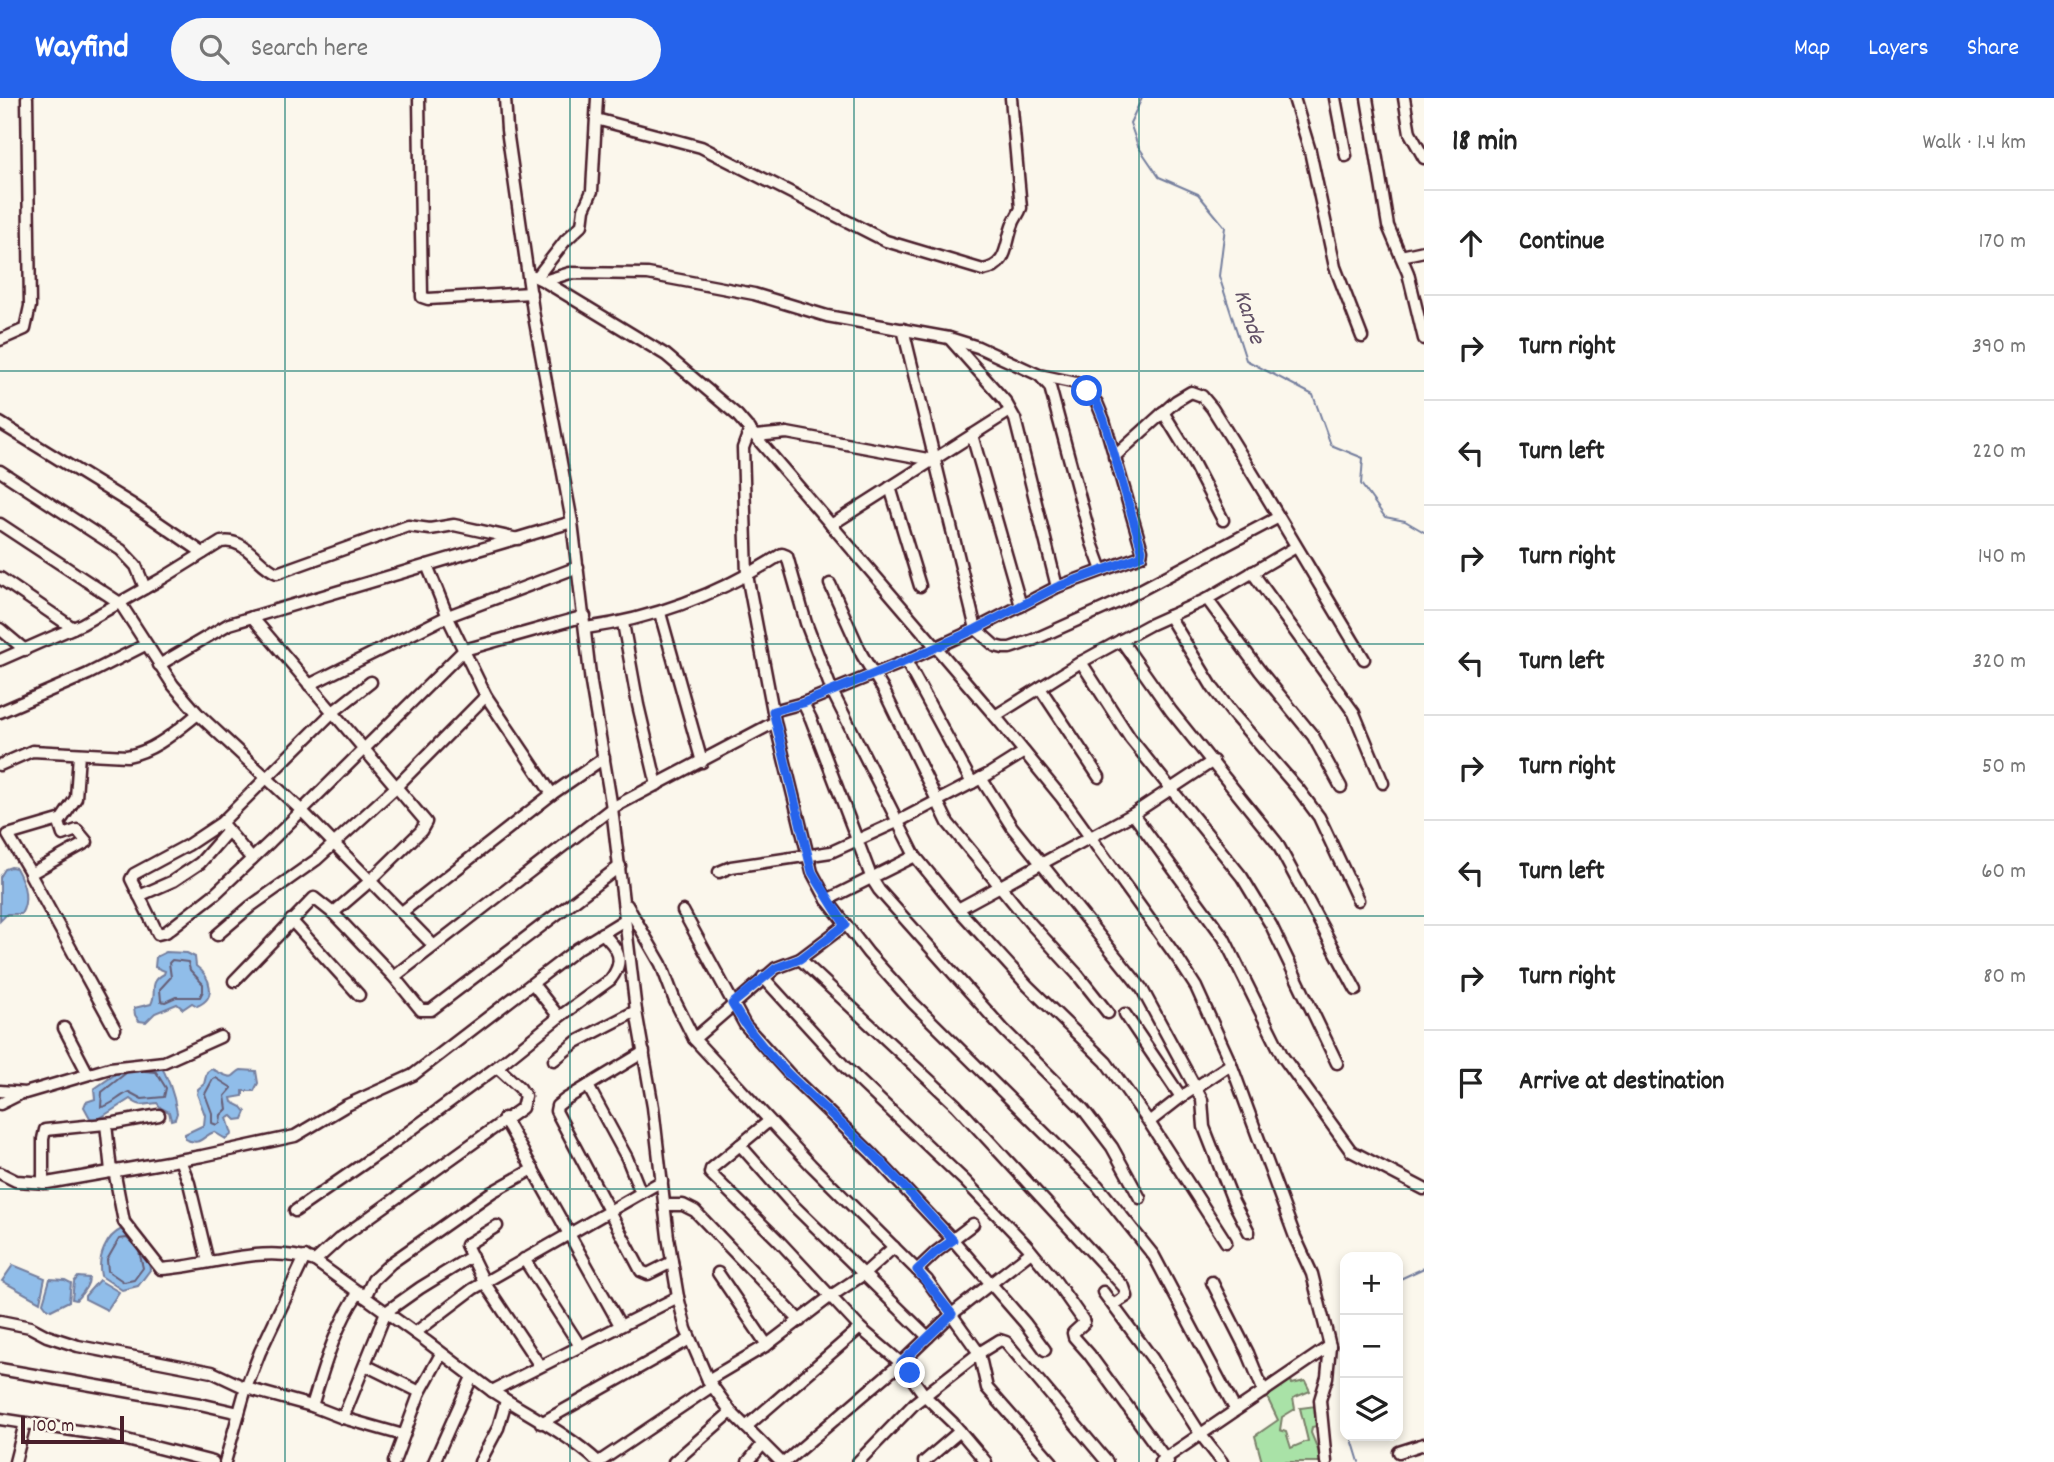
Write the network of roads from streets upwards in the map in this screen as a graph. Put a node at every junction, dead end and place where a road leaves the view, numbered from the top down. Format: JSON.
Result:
{"nodes":[{"id":1,"x":27,"y":98,"type":"edge"},
{"id":2,"x":419,"y":98,"type":"edge"},
{"id":3,"x":505,"y":98,"type":"edge"},
{"id":4,"x":597,"y":98,"type":"edge"},
{"id":5,"x":1011,"y":98,"type":"edge"},
{"id":6,"x":1294,"y":98,"type":"edge"},
{"id":7,"x":1335,"y":98,"type":"edge"},
{"id":8,"x":1367,"y":98,"type":"edge"},
{"id":9,"x":1404,"y":98,"type":"edge"},
{"id":10,"x":596,"y":118,"type":"junction"},
{"id":11,"x":1346,"y":156,"type":"dead end"},
{"id":12,"x":1424,"y":158,"type":"edge"},
{"id":13,"x":1424,"y":251,"type":"edge"},
{"id":14,"x":1401,"y":256,"type":"junction"},
{"id":15,"x":537,"y":277,"type":"junction"},
{"id":16,"x":1424,"y":288,"type":"edge"},
{"id":17,"x":1412,"y":289,"type":"junction"},
{"id":18,"x":531,"y":293,"type":"junction"},
{"id":19,"x":903,"y":329,"type":"junction"},
{"id":20,"x":1362,"y":337,"type":"dead end"},
{"id":21,"x":949,"y":338,"type":"junction"},
{"id":22,"x":1424,"y":339,"type":"edge"},
{"id":23,"x":0,"y":340,"type":"edge"},
{"id":24,"x":1039,"y":375,"type":"junction"},
{"id":25,"x":1010,"y":411,"type":"junction"},
{"id":26,"x":1163,"y":412,"type":"junction"},
{"id":27,"x":0,"y":423,"type":"edge"},
{"id":28,"x":753,"y":433,"type":"junction"},
{"id":29,"x":972,"y":435,"type":"junction"},
{"id":30,"x":1114,"y":457,"type":"junction"},
{"id":31,"x":933,"y":460,"type":"junction"},
{"id":32,"x":0,"y":471,"type":"edge"},
{"id":33,"x":890,"y":487,"type":"junction"},
{"id":34,"x":1278,"y":517,"type":"junction"},
{"id":35,"x":1223,"y":520,"type":"dead end"},
{"id":36,"x":572,"y":522,"type":"junction"},
{"id":37,"x":0,"y":524,"type":"edge"},
{"id":38,"x":831,"y":524,"type":"junction"},
{"id":39,"x":517,"y":539,"type":"junction"},
{"id":40,"x":1296,"y":547,"type":"junction"},
{"id":41,"x":203,"y":553,"type":"junction"},
{"id":42,"x":427,"y":565,"type":"junction"},
{"id":43,"x":578,"y":567,"type":"junction"},
{"id":44,"x":1102,"y":570,"type":"junction"},
{"id":45,"x":1252,"y":572,"type":"junction"},
{"id":46,"x":747,"y":575,"type":"junction"},
{"id":47,"x":0,"y":578,"type":"edge"},
{"id":48,"x":830,"y":584,"type":"dead end"},
{"id":49,"x":920,"y":586,"type":"dead end"},
{"id":50,"x":1057,"y":587,"type":"junction"},
{"id":51,"x":145,"y":588,"type":"junction"},
{"id":52,"x":1208,"y":598,"type":"junction"},
{"id":53,"x":120,"y":603,"type":"junction"},
{"id":54,"x":1021,"y":606,"type":"junction"},
{"id":55,"x":660,"y":613,"type":"junction"},
{"id":56,"x":448,"y":616,"type":"junction"},
{"id":57,"x":585,"y":616,"type":"junction"},
{"id":58,"x":1169,"y":616,"type":"junction"},
{"id":59,"x":252,"y":617,"type":"junction"},
{"id":60,"x":623,"y":623,"type":"junction"},
{"id":61,"x":73,"y":628,"type":"junction"},
{"id":62,"x":586,"y":628,"type":"junction"},
{"id":63,"x":0,"y":629,"type":"edge"},
{"id":64,"x":976,"y":629,"type":"junction"},
{"id":65,"x":1121,"y":640,"type":"junction"},
{"id":66,"x":145,"y":645,"type":"junction"},
{"id":67,"x":936,"y":648,"type":"junction"},
{"id":68,"x":25,"y":650,"type":"junction"},
{"id":69,"x":464,"y":650,"type":"junction"},
{"id":70,"x":1364,"y":659,"type":"dead end"},
{"id":71,"x":0,"y":660,"type":"edge"},
{"id":72,"x":906,"y":661,"type":"junction"},
{"id":73,"x":1081,"y":663,"type":"junction"},
{"id":74,"x":159,"y":664,"type":"junction"},
{"id":75,"x":874,"y":674,"type":"junction"},
{"id":76,"x":371,"y":682,"type":"dead end"},
{"id":77,"x":309,"y":685,"type":"junction"},
{"id":78,"x":1040,"y":688,"type":"junction"},
{"id":79,"x":832,"y":691,"type":"junction"},
{"id":80,"x":486,"y":696,"type":"junction"},
{"id":81,"x":803,"y":703,"type":"junction"},
{"id":82,"x":0,"y":712,"type":"edge"},
{"id":83,"x":333,"y":712,"type":"junction"},
{"id":84,"x":198,"y":714,"type":"junction"},
{"id":85,"x":774,"y":716,"type":"junction"},
{"id":86,"x":995,"y":716,"type":"junction"},
{"id":87,"x":364,"y":748,"type":"junction"},
{"id":88,"x":1024,"y":752,"type":"junction"},
{"id":89,"x":79,"y":754,"type":"junction"},
{"id":90,"x":604,"y":758,"type":"junction"},
{"id":91,"x":1213,"y":761,"type":"junction"},
{"id":92,"x":702,"y":762,"type":"junction"},
{"id":93,"x":0,"y":765,"type":"edge"},
{"id":94,"x":1099,"y":776,"type":"dead end"},
{"id":95,"x":267,"y":777,"type":"junction"},
{"id":96,"x":976,"y":780,"type":"junction"},
{"id":97,"x":1383,"y":783,"type":"dead end"},
{"id":98,"x":657,"y":785,"type":"junction"},
{"id":99,"x":1341,"y":786,"type":"dead end"},
{"id":100,"x":396,"y":787,"type":"junction"},
{"id":101,"x":1173,"y":789,"type":"junction"},
{"id":102,"x":552,"y":794,"type":"junction"},
{"id":103,"x":937,"y":800,"type":"junction"},
{"id":104,"x":612,"y":808,"type":"junction"},
{"id":105,"x":301,"y":810,"type":"junction"},
{"id":106,"x":1133,"y":814,"type":"junction"},
{"id":107,"x":59,"y":820,"type":"junction"},
{"id":108,"x":897,"y":822,"type":"junction"},
{"id":109,"x":225,"y":827,"type":"junction"},
{"id":110,"x":1091,"y":838,"type":"junction"},
{"id":111,"x":856,"y":841,"type":"junction"},
{"id":112,"x":334,"y":843,"type":"junction"},
{"id":113,"x":915,"y":856,"type":"junction"},
{"id":114,"x":808,"y":857,"type":"junction"},
{"id":115,"x":252,"y":859,"type":"junction"},
{"id":116,"x":1041,"y":864,"type":"junction"},
{"id":117,"x":620,"y":866,"type":"junction"},
{"id":118,"x":30,"y":872,"type":"junction"},
{"id":119,"x":719,"y":872,"type":"dead end"},
{"id":120,"x":872,"y":879,"type":"junction"},
{"id":121,"x":369,"y":882,"type":"junction"},
{"id":122,"x":1001,"y":887,"type":"junction"},
{"id":123,"x":139,"y":896,"type":"junction"},
{"id":124,"x":827,"y":900,"type":"junction"},
{"id":125,"x":1358,"y":900,"type":"dead end"},
{"id":126,"x":625,"y":901,"type":"junction"},
{"id":127,"x":958,"y":909,"type":"junction"},
{"id":128,"x":683,"y":911,"type":"dead end"},
{"id":129,"x":402,"y":912,"type":"junction"},
{"id":130,"x":333,"y":913,"type":"junction"},
{"id":131,"x":626,"y":919,"type":"junction"},
{"id":132,"x":291,"y":920,"type":"junction"},
{"id":133,"x":845,"y":925,"type":"junction"},
{"id":134,"x":602,"y":933,"type":"junction"},
{"id":135,"x":217,"y":935,"type":"dead end"},
{"id":136,"x":434,"y":946,"type":"junction"},
{"id":137,"x":800,"y":959,"type":"junction"},
{"id":138,"x":394,"y":977,"type":"junction"},
{"id":139,"x":763,"y":977,"type":"junction"},
{"id":140,"x":234,"y":981,"type":"dead end"},
{"id":141,"x":533,"y":984,"type":"junction"},
{"id":142,"x":1356,"y":990,"type":"dead end"},
{"id":143,"x":359,"y":995,"type":"dead end"},
{"id":144,"x":732,"y":1004,"type":"junction"},
{"id":145,"x":636,"y":1011,"type":"junction"},
{"id":146,"x":1108,"y":1013,"type":"dead end"},
{"id":147,"x":1125,"y":1014,"type":"dead end"},
{"id":148,"x":559,"y":1017,"type":"junction"},
{"id":149,"x":64,"y":1028,"type":"dead end"},
{"id":150,"x":115,"y":1029,"type":"dead end"},
{"id":151,"x":220,"y":1037,"type":"dead end"},
{"id":152,"x":695,"y":1039,"type":"junction"},
{"id":153,"x":644,"y":1052,"type":"junction"},
{"id":154,"x":554,"y":1060,"type":"dead end"},
{"id":155,"x":1337,"y":1063,"type":"dead end"},
{"id":156,"x":1231,"y":1064,"type":"junction"},
{"id":157,"x":497,"y":1067,"type":"junction"},
{"id":158,"x":88,"y":1074,"type":"junction"},
{"id":159,"x":588,"y":1086,"type":"junction"},
{"id":160,"x":1195,"y":1087,"type":"junction"},
{"id":161,"x":0,"y":1091,"type":"edge"},
{"id":162,"x":19,"y":1094,"type":"junction"},
{"id":163,"x":1181,"y":1097,"type":"junction"},
{"id":164,"x":0,"y":1104,"type":"edge"},
{"id":165,"x":159,"y":1115,"type":"dead end"},
{"id":166,"x":504,"y":1118,"type":"junction"},
{"id":167,"x":769,"y":1121,"type":"junction"},
{"id":168,"x":1149,"y":1122,"type":"junction"},
{"id":169,"x":107,"y":1124,"type":"junction"},
{"id":170,"x":740,"y":1145,"type":"junction"},
{"id":171,"x":180,"y":1160,"type":"junction"},
{"id":172,"x":533,"y":1169,"type":"junction"},
{"id":173,"x":112,"y":1170,"type":"junction"},
{"id":174,"x":0,"y":1173,"type":"edge"},
{"id":175,"x":662,"y":1181,"type":"junction"},
{"id":176,"x":43,"y":1183,"type":"junction"},
{"id":177,"x":1424,"y":1189,"type":"edge"},
{"id":178,"x":641,"y":1193,"type":"junction"},
{"id":179,"x":1140,"y":1198,"type":"dead end"},
{"id":180,"x":665,"y":1205,"type":"junction"},
{"id":181,"x":295,"y":1212,"type":"dead end"},
{"id":182,"x":609,"y":1212,"type":"junction"},
{"id":183,"x":973,"y":1224,"type":"dead end"},
{"id":184,"x":496,"y":1226,"type":"dead end"},
{"id":185,"x":1249,"y":1232,"type":"dead end"},
{"id":186,"x":568,"y":1235,"type":"junction"},
{"id":187,"x":953,"y":1240,"type":"junction"},
{"id":188,"x":1226,"y":1242,"type":"dead end"},
{"id":189,"x":894,"y":1247,"type":"junction"},
{"id":190,"x":1031,"y":1252,"type":"junction"},
{"id":191,"x":472,"y":1256,"type":"junction"},
{"id":192,"x":310,"y":1259,"type":"junction"},
{"id":193,"x":524,"y":1259,"type":"junction"},
{"id":194,"x":208,"y":1262,"type":"junction"},
{"id":195,"x":672,"y":1262,"type":"junction"},
{"id":196,"x":917,"y":1270,"type":"junction"},
{"id":197,"x":718,"y":1273,"type":"dead end"},
{"id":198,"x":864,"y":1274,"type":"junction"},
{"id":199,"x":484,"y":1282,"type":"junction"},
{"id":200,"x":1212,"y":1282,"type":"dead end"},
{"id":201,"x":991,"y":1283,"type":"junction"},
{"id":202,"x":1103,"y":1292,"type":"dead end"},
{"id":203,"x":362,"y":1295,"type":"junction"},
{"id":204,"x":831,"y":1296,"type":"junction"},
{"id":205,"x":678,"y":1297,"type":"junction"},
{"id":206,"x":1113,"y":1306,"type":"junction"},
{"id":207,"x":386,"y":1312,"type":"junction"},
{"id":208,"x":952,"y":1314,"type":"junction"},
{"id":209,"x":0,"y":1321,"type":"edge"},
{"id":210,"x":800,"y":1321,"type":"junction"},
{"id":211,"x":620,"y":1325,"type":"junction"},
{"id":212,"x":860,"y":1328,"type":"junction"},
{"id":213,"x":415,"y":1333,"type":"junction"},
{"id":214,"x":928,"y":1337,"type":"junction"},
{"id":215,"x":690,"y":1339,"type":"junction"},
{"id":216,"x":767,"y":1345,"type":"junction"},
{"id":217,"x":580,"y":1346,"type":"junction"},
{"id":218,"x":1330,"y":1346,"type":"junction"},
{"id":219,"x":1045,"y":1350,"type":"dead end"},
{"id":220,"x":979,"y":1353,"type":"junction"},
{"id":221,"x":441,"y":1354,"type":"junction"},
{"id":222,"x":901,"y":1363,"type":"junction"},
{"id":223,"x":365,"y":1365,"type":"junction"},
{"id":224,"x":540,"y":1366,"type":"junction"},
{"id":225,"x":0,"y":1369,"type":"edge"},
{"id":226,"x":472,"y":1377,"type":"junction"},
{"id":227,"x":710,"y":1383,"type":"junction"},
{"id":228,"x":246,"y":1388,"type":"junction"},
{"id":229,"x":492,"y":1391,"type":"junction"},
{"id":230,"x":420,"y":1392,"type":"junction"},
{"id":231,"x":1264,"y":1392,"type":"junction"},
{"id":232,"x":925,"y":1396,"type":"junction"},
{"id":233,"x":506,"y":1401,"type":"junction"},
{"id":234,"x":312,"y":1406,"type":"junction"},
{"id":235,"x":1235,"y":1409,"type":"junction"},
{"id":236,"x":731,"y":1412,"type":"junction"},
{"id":237,"x":239,"y":1413,"type":"junction"},
{"id":238,"x":343,"y":1418,"type":"junction"},
{"id":239,"x":0,"y":1419,"type":"edge"},
{"id":240,"x":25,"y":1423,"type":"junction"},
{"id":241,"x":541,"y":1423,"type":"junction"},
{"id":242,"x":746,"y":1427,"type":"junction"},
{"id":243,"x":960,"y":1431,"type":"junction"},
{"id":244,"x":403,"y":1435,"type":"junction"},
{"id":245,"x":1201,"y":1435,"type":"junction"},
{"id":246,"x":1424,"y":1444,"type":"edge"},
{"id":247,"x":762,"y":1445,"type":"junction"},
{"id":248,"x":1399,"y":1452,"type":"dead end"},
{"id":249,"x":1164,"y":1461,"type":"edge"},
{"id":250,"x":15,"y":1462,"type":"edge"},
{"id":251,"x":213,"y":1462,"type":"edge"},
{"id":252,"x":225,"y":1462,"type":"edge"},
{"id":253,"x":394,"y":1462,"type":"edge"},
{"id":254,"x":434,"y":1462,"type":"edge"},
{"id":255,"x":480,"y":1462,"type":"edge"},
{"id":256,"x":598,"y":1462,"type":"edge"},
{"id":257,"x":674,"y":1462,"type":"edge"},
{"id":258,"x":748,"y":1462,"type":"edge"},
{"id":259,"x":783,"y":1462,"type":"edge"},
{"id":260,"x":858,"y":1462,"type":"edge"},
{"id":261,"x":925,"y":1462,"type":"edge"},
{"id":262,"x":986,"y":1462,"type":"edge"},
{"id":263,"x":1052,"y":1462,"type":"edge"},
{"id":264,"x":1107,"y":1462,"type":"edge"},
{"id":265,"x":1222,"y":1462,"type":"edge"},
{"id":266,"x":1326,"y":1462,"type":"edge"}],
"edges":[{"from":1,"to":23,"type":"street"},
{"from":2,"to":18,"type":"street"},
{"from":3,"to":15,"type":"street"},
{"from":4,"to":10,"type":"street"},
{"from":5,"to":10,"type":"street"},
{"from":6,"to":20,"type":"street"},
{"from":7,"to":11,"type":"street"},
{"from":8,"to":14,"type":"street"},
{"from":9,"to":12,"type":"street"},
{"from":10,"to":15,"type":"street"},
{"from":13,"to":14,"type":"street"},
{"from":14,"to":17,"type":"street"},
{"from":15,"to":18,"type":"street"},
{"from":15,"to":19,"type":"street"},
{"from":15,"to":28,"type":"street"},
{"from":16,"to":17,"type":"street"},
{"from":17,"to":22,"type":"street"},
{"from":18,"to":36,"type":"street"},
{"from":19,"to":21,"type":"street"},
{"from":19,"to":31,"type":"street"},
{"from":21,"to":24,"type":"street"},
{"from":21,"to":25,"type":"street"},
{"from":24,"to":30,"type":"street"},
{"from":24,"to":44,"type":"street"},
{"from":25,"to":29,"type":"street"},
{"from":25,"to":50,"type":"street"},
{"from":26,"to":30,"type":"street"},
{"from":26,"to":34,"type":"street"},
{"from":26,"to":35,"type":"street"},
{"from":27,"to":41,"type":"street"},
{"from":28,"to":31,"type":"street"},
{"from":28,"to":38,"type":"street"},
{"from":28,"to":46,"type":"street"},
{"from":29,"to":31,"type":"street"},
{"from":29,"to":54,"type":"street"},
{"from":30,"to":44,"type":"street"},
{"from":31,"to":33,"type":"street"},
{"from":31,"to":64,"type":"street"},
{"from":32,"to":51,"type":"street"},
{"from":33,"to":38,"type":"street"},
{"from":33,"to":49,"type":"street"},
{"from":34,"to":40,"type":"street"},
{"from":34,"to":64,"type":"street"},
{"from":36,"to":39,"type":"street"},
{"from":36,"to":43,"type":"street"},
{"from":37,"to":53,"type":"street"},
{"from":38,"to":67,"type":"street"},
{"from":39,"to":41,"type":"street"},
{"from":39,"to":42,"type":"street"},
{"from":40,"to":45,"type":"street"},
{"from":40,"to":70,"type":"street"},
{"from":41,"to":51,"type":"street"},
{"from":42,"to":56,"type":"street"},
{"from":42,"to":59,"type":"street"},
{"from":43,"to":56,"type":"street"},
{"from":43,"to":57,"type":"street"},
{"from":44,"to":50,"type":"street"},
{"from":45,"to":52,"type":"street"},
{"from":45,"to":97,"type":"street"},
{"from":46,"to":55,"type":"street"},
{"from":46,"to":79,"type":"street"},
{"from":46,"to":85,"type":"street"},
{"from":47,"to":61,"type":"street"},
{"from":48,"to":75,"type":"street"},
{"from":50,"to":54,"type":"street"},
{"from":51,"to":53,"type":"street"},
{"from":52,"to":58,"type":"street"},
{"from":52,"to":99,"type":"street"},
{"from":53,"to":61,"type":"street"},
{"from":53,"to":66,"type":"street"},
{"from":54,"to":64,"type":"street"},
{"from":55,"to":60,"type":"street"},
{"from":55,"to":92,"type":"street"},
{"from":56,"to":69,"type":"street"},
{"from":56,"to":77,"type":"street"},
{"from":57,"to":62,"type":"street"},
{"from":57,"to":69,"type":"street"},
{"from":58,"to":65,"type":"street"},
{"from":58,"to":125,"type":"street"},
{"from":59,"to":74,"type":"street"},
{"from":59,"to":77,"type":"street"},
{"from":60,"to":62,"type":"street"},
{"from":60,"to":98,"type":"street"},
{"from":61,"to":68,"type":"street"},
{"from":62,"to":90,"type":"street"},
{"from":63,"to":68,"type":"street"},
{"from":64,"to":67,"type":"street"},
{"from":65,"to":73,"type":"street"},
{"from":65,"to":91,"type":"street"},
{"from":66,"to":74,"type":"street"},
{"from":66,"to":82,"type":"street"},
{"from":67,"to":72,"type":"street"},
{"from":67,"to":86,"type":"street"},
{"from":68,"to":71,"type":"street"},
{"from":69,"to":80,"type":"street"},
{"from":69,"to":87,"type":"street"},
{"from":72,"to":75,"type":"street"},
{"from":72,"to":96,"type":"street"},
{"from":73,"to":78,"type":"street"},
{"from":73,"to":101,"type":"street"},
{"from":74,"to":84,"type":"street"},
{"from":75,"to":79,"type":"street"},
{"from":75,"to":103,"type":"street"},
{"from":76,"to":83,"type":"street"},
{"from":77,"to":83,"type":"street"},
{"from":78,"to":86,"type":"street"},
{"from":78,"to":94,"type":"street"},
{"from":79,"to":81,"type":"street"},
{"from":79,"to":108,"type":"street"},
{"from":80,"to":100,"type":"street"},
{"from":80,"to":102,"type":"street"},
{"from":81,"to":85,"type":"street"},
{"from":81,"to":111,"type":"street"},
{"from":83,"to":87,"type":"street"},
{"from":83,"to":95,"type":"street"},
{"from":84,"to":89,"type":"street"},
{"from":84,"to":95,"type":"street"},
{"from":85,"to":92,"type":"street"},
{"from":85,"to":114,"type":"street"},
{"from":86,"to":88,"type":"street"},
{"from":87,"to":100,"type":"street"},
{"from":87,"to":105,"type":"street"},
{"from":88,"to":96,"type":"street"},
{"from":88,"to":110,"type":"street"},
{"from":89,"to":93,"type":"street"},
{"from":89,"to":107,"type":"street"},
{"from":90,"to":102,"type":"street"},
{"from":90,"to":104,"type":"street"},
{"from":91,"to":101,"type":"street"},
{"from":91,"to":142,"type":"street"},
{"from":92,"to":98,"type":"street"},
{"from":95,"to":105,"type":"street"},
{"from":95,"to":109,"type":"street"},
{"from":96,"to":103,"type":"street"},
{"from":96,"to":116,"type":"street"},
{"from":98,"to":104,"type":"street"},
{"from":100,"to":112,"type":"street"},
{"from":100,"to":121,"type":"street"},
{"from":101,"to":106,"type":"street"},
{"from":101,"to":155,"type":"street"},
{"from":102,"to":129,"type":"street"},
{"from":103,"to":108,"type":"street"},
{"from":103,"to":122,"type":"street"},
{"from":104,"to":117,"type":"street"},
{"from":104,"to":136,"type":"street"},
{"from":105,"to":112,"type":"street"},
{"from":105,"to":115,"type":"street"},
{"from":106,"to":110,"type":"street"},
{"from":106,"to":177,"type":"street"},
{"from":107,"to":118,"type":"street"},
{"from":107,"to":118,"type":"street"},
{"from":108,"to":111,"type":"street"},
{"from":108,"to":113,"type":"street"},
{"from":109,"to":115,"type":"street"},
{"from":109,"to":123,"type":"street"},
{"from":109,"to":123,"type":"street"},
{"from":110,"to":116,"type":"street"},
{"from":110,"to":156,"type":"street"},
{"from":111,"to":114,"type":"street"},
{"from":111,"to":120,"type":"street"},
{"from":112,"to":121,"type":"street"},
{"from":112,"to":135,"type":"street"},
{"from":113,"to":120,"type":"street"},
{"from":113,"to":127,"type":"street"},
{"from":114,"to":119,"type":"street"},
{"from":114,"to":124,"type":"street"},
{"from":115,"to":123,"type":"street"},
{"from":116,"to":122,"type":"street"},
{"from":116,"to":160,"type":"street"},
{"from":117,"to":126,"type":"street"},
{"from":117,"to":138,"type":"street"},
{"from":118,"to":150,"type":"street"},
{"from":120,"to":124,"type":"street"},
{"from":120,"to":179,"type":"street"},
{"from":121,"to":129,"type":"street"},
{"from":121,"to":130,"type":"street"},
{"from":122,"to":127,"type":"street"},
{"from":122,"to":146,"type":"street"},
{"from":124,"to":133,"type":"street"},
{"from":126,"to":131,"type":"street"},
{"from":126,"to":152,"type":"street"},
{"from":127,"to":168,"type":"street"},
{"from":128,"to":144,"type":"street"},
{"from":129,"to":136,"type":"street"},
{"from":130,"to":132,"type":"street"},
{"from":130,"to":138,"type":"street"},
{"from":131,"to":134,"type":"street"},
{"from":131,"to":145,"type":"street"},
{"from":132,"to":140,"type":"street"},
{"from":132,"to":143,"type":"street"},
{"from":133,"to":137,"type":"street"},
{"from":133,"to":235,"type":"street"},
{"from":134,"to":141,"type":"street"},
{"from":134,"to":148,"type":"street"},
{"from":136,"to":138,"type":"street"},
{"from":137,"to":139,"type":"street"},
{"from":137,"to":206,"type":"street"},
{"from":139,"to":144,"type":"street"},
{"from":139,"to":190,"type":"street"},
{"from":141,"to":148,"type":"street"},
{"from":141,"to":171,"type":"street"},
{"from":144,"to":152,"type":"street"},
{"from":144,"to":187,"type":"street"},
{"from":145,"to":153,"type":"street"},
{"from":145,"to":154,"type":"street"},
{"from":147,"to":163,"type":"street"},
{"from":148,"to":157,"type":"street"},
{"from":149,"to":158,"type":"street"},
{"from":151,"to":158,"type":"street"},
{"from":152,"to":167,"type":"street"},
{"from":153,"to":159,"type":"street"},
{"from":153,"to":175,"type":"street"},
{"from":156,"to":160,"type":"street"},
{"from":156,"to":218,"type":"street"},
{"from":157,"to":166,"type":"street"},
{"from":157,"to":181,"type":"street"},
{"from":158,"to":162,"type":"street"},
{"from":159,"to":178,"type":"street"},
{"from":159,"to":182,"type":"street"},
{"from":160,"to":163,"type":"street"},
{"from":160,"to":185,"type":"street"},
{"from":161,"to":162,"type":"street"},
{"from":162,"to":164,"type":"street"},
{"from":163,"to":168,"type":"street"},
{"from":165,"to":169,"type":"street"},
{"from":166,"to":172,"type":"street"},
{"from":166,"to":192,"type":"street"},
{"from":167,"to":170,"type":"street"},
{"from":167,"to":189,"type":"street"},
{"from":168,"to":188,"type":"street"},
{"from":169,"to":173,"type":"street"},
{"from":169,"to":176,"type":"street"},
{"from":170,"to":198,"type":"street"},
{"from":170,"to":204,"type":"street"},
{"from":171,"to":173,"type":"street"},
{"from":171,"to":194,"type":"street"},
{"from":172,"to":186,"type":"street"},
{"from":172,"to":203,"type":"street"},
{"from":173,"to":176,"type":"street"},
{"from":173,"to":194,"type":"street"},
{"from":174,"to":176,"type":"street"},
{"from":175,"to":178,"type":"street"},
{"from":175,"to":180,"type":"street"},
{"from":178,"to":182,"type":"street"},
{"from":180,"to":195,"type":"street"},
{"from":180,"to":210,"type":"street"},
{"from":182,"to":186,"type":"street"},
{"from":182,"to":195,"type":"street"},
{"from":183,"to":187,"type":"street"},
{"from":184,"to":191,"type":"street"},
{"from":186,"to":193,"type":"street"},
{"from":186,"to":211,"type":"street"},
{"from":187,"to":196,"type":"street"},
{"from":187,"to":201,"type":"street"},
{"from":189,"to":196,"type":"street"},
{"from":189,"to":198,"type":"street"},
{"from":190,"to":201,"type":"street"},
{"from":190,"to":249,"type":"street"},
{"from":191,"to":199,"type":"street"},
{"from":191,"to":207,"type":"street"},
{"from":192,"to":194,"type":"street"},
{"from":192,"to":203,"type":"street"},
{"from":192,"to":228,"type":"street"},
{"from":193,"to":199,"type":"street"},
{"from":193,"to":217,"type":"street"},
{"from":195,"to":205,"type":"street"},
{"from":196,"to":208,"type":"street"},
{"from":197,"to":216,"type":"street"},
{"from":198,"to":204,"type":"street"},
{"from":198,"to":214,"type":"street"},
{"from":199,"to":213,"type":"street"},
{"from":199,"to":224,"type":"street"},
{"from":200,"to":231,"type":"street"},
{"from":201,"to":208,"type":"street"},
{"from":201,"to":219,"type":"street"},
{"from":202,"to":206,"type":"street"},
{"from":203,"to":207,"type":"street"},
{"from":203,"to":234,"type":"street"},
{"from":204,"to":210,"type":"street"},
{"from":204,"to":212,"type":"street"},
{"from":205,"to":211,"type":"street"},
{"from":205,"to":215,"type":"street"},
{"from":206,"to":245,"type":"street"},
{"from":207,"to":213,"type":"street"},
{"from":207,"to":223,"type":"street"},
{"from":208,"to":214,"type":"street"},
{"from":208,"to":220,"type":"street"},
{"from":209,"to":228,"type":"street"},
{"from":210,"to":216,"type":"street"},
{"from":211,"to":217,"type":"street"},
{"from":212,"to":222,"type":"street"},
{"from":212,"to":242,"type":"street"},
{"from":213,"to":221,"type":"street"},
{"from":214,"to":222,"type":"street"},
{"from":215,"to":227,"type":"street"},
{"from":215,"to":241,"type":"street"},
{"from":216,"to":227,"type":"street"},
{"from":217,"to":224,"type":"street"},
{"from":218,"to":231,"type":"street"},
{"from":218,"to":266,"type":"street"},
{"from":220,"to":232,"type":"street"},
{"from":220,"to":263,"type":"street"},
{"from":220,"to":264,"type":"street"},
{"from":221,"to":226,"type":"street"},
{"from":221,"to":230,"type":"street"},
{"from":222,"to":232,"type":"street"},
{"from":222,"to":259,"type":"street"},
{"from":223,"to":230,"type":"street"},
{"from":223,"to":238,"type":"street"},
{"from":224,"to":229,"type":"street"},
{"from":225,"to":237,"type":"street"},
{"from":226,"to":229,"type":"street"},
{"from":226,"to":254,"type":"street"},
{"from":227,"to":236,"type":"street"},
{"from":227,"to":256,"type":"street"},
{"from":228,"to":234,"type":"street"},
{"from":228,"to":237,"type":"street"},
{"from":229,"to":233,"type":"street"},
{"from":230,"to":244,"type":"street"},
{"from":231,"to":235,"type":"street"},
{"from":232,"to":243,"type":"street"},
{"from":232,"to":260,"type":"street"},
{"from":233,"to":241,"type":"street"},
{"from":233,"to":255,"type":"street"},
{"from":234,"to":238,"type":"street"},
{"from":235,"to":245,"type":"street"},
{"from":236,"to":242,"type":"street"},
{"from":236,"to":257,"type":"street"},
{"from":237,"to":252,"type":"street"},
{"from":238,"to":244,"type":"street"},
{"from":239,"to":240,"type":"street"},
{"from":240,"to":250,"type":"street"},
{"from":240,"to":251,"type":"street"},
{"from":241,"to":256,"type":"street"},
{"from":242,"to":247,"type":"street"},
{"from":243,"to":261,"type":"street"},
{"from":243,"to":262,"type":"street"},
{"from":244,"to":253,"type":"street"},
{"from":245,"to":249,"type":"street"},
{"from":245,"to":265,"type":"street"},
{"from":246,"to":248,"type":"street"},
{"from":247,"to":258,"type":"street"},
{"from":247,"to":259,"type":"street"}]}
